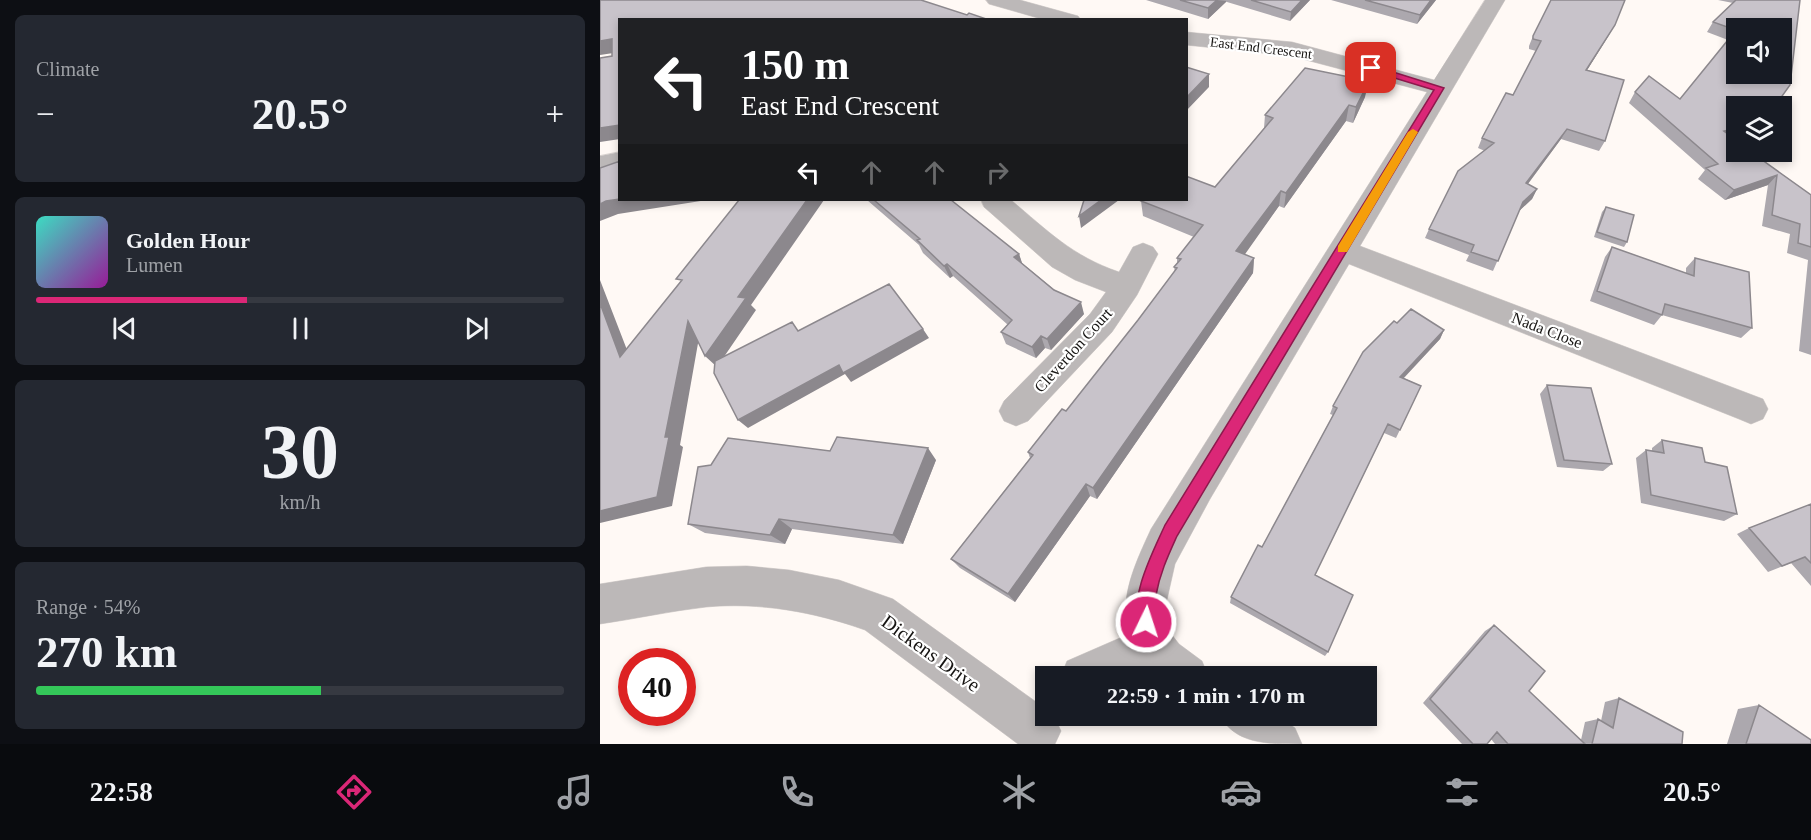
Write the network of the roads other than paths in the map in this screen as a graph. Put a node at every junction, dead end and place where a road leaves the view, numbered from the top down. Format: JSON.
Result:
{"nodes":[{"id":1,"x":996,"y":0,"type":"edge"},
{"id":2,"x":1495,"y":0,"type":"edge"},
{"id":3,"x":1064,"y":18,"type":"edge"},
{"id":4,"x":1188,"y":39,"type":"edge"},
{"id":5,"x":1439,"y":88,"type":"junction"},
{"id":6,"x":618,"y":160,"type":"edge"},
{"id":7,"x":600,"y":165,"type":"edge"},
{"id":8,"x":995,"y":201,"type":"edge"},
{"id":9,"x":1342,"y":250,"type":"junction"},
{"id":10,"x":1143,"y":254,"type":"dead end"},
{"id":11,"x":1126,"y":287,"type":"junction"},
{"id":12,"x":1751,"y":409,"type":"dead end"},
{"id":13,"x":1016,"y":411,"type":"dead end"},
{"id":14,"x":600,"y":604,"type":"edge"},
{"id":15,"x":1154,"y":646,"type":"junction"},
{"id":16,"x":1104,"y":666,"type":"edge"},
{"id":17,"x":1173,"y":666,"type":"edge"},
{"id":18,"x":1255,"y":726,"type":"edge"},
{"id":19,"x":1039,"y":730,"type":"edge"},
{"id":20,"x":1279,"y":744,"type":"edge"}],
"edges":[{"from":1,"to":3,"type":"street"},
{"from":2,"to":5,"type":"street"},
{"from":4,"to":5,"type":"street","name":"East End Crescent"},
{"from":5,"to":9,"type":"street"},
{"from":6,"to":7,"type":"street"},
{"from":8,"to":11,"type":"street"},
{"from":9,"to":12,"type":"street","name":"Nada Close"},
{"from":9,"to":15,"type":"street"},
{"from":10,"to":11,"type":"street","name":"Cleverdon Court"},
{"from":11,"to":13,"type":"street","name":"Cleverdon Court"},
{"from":14,"to":19,"type":"street","name":"Dickens Drive"},
{"from":15,"to":16,"type":"street"},
{"from":15,"to":17,"type":"street"},
{"from":18,"to":20,"type":"street"}]}
